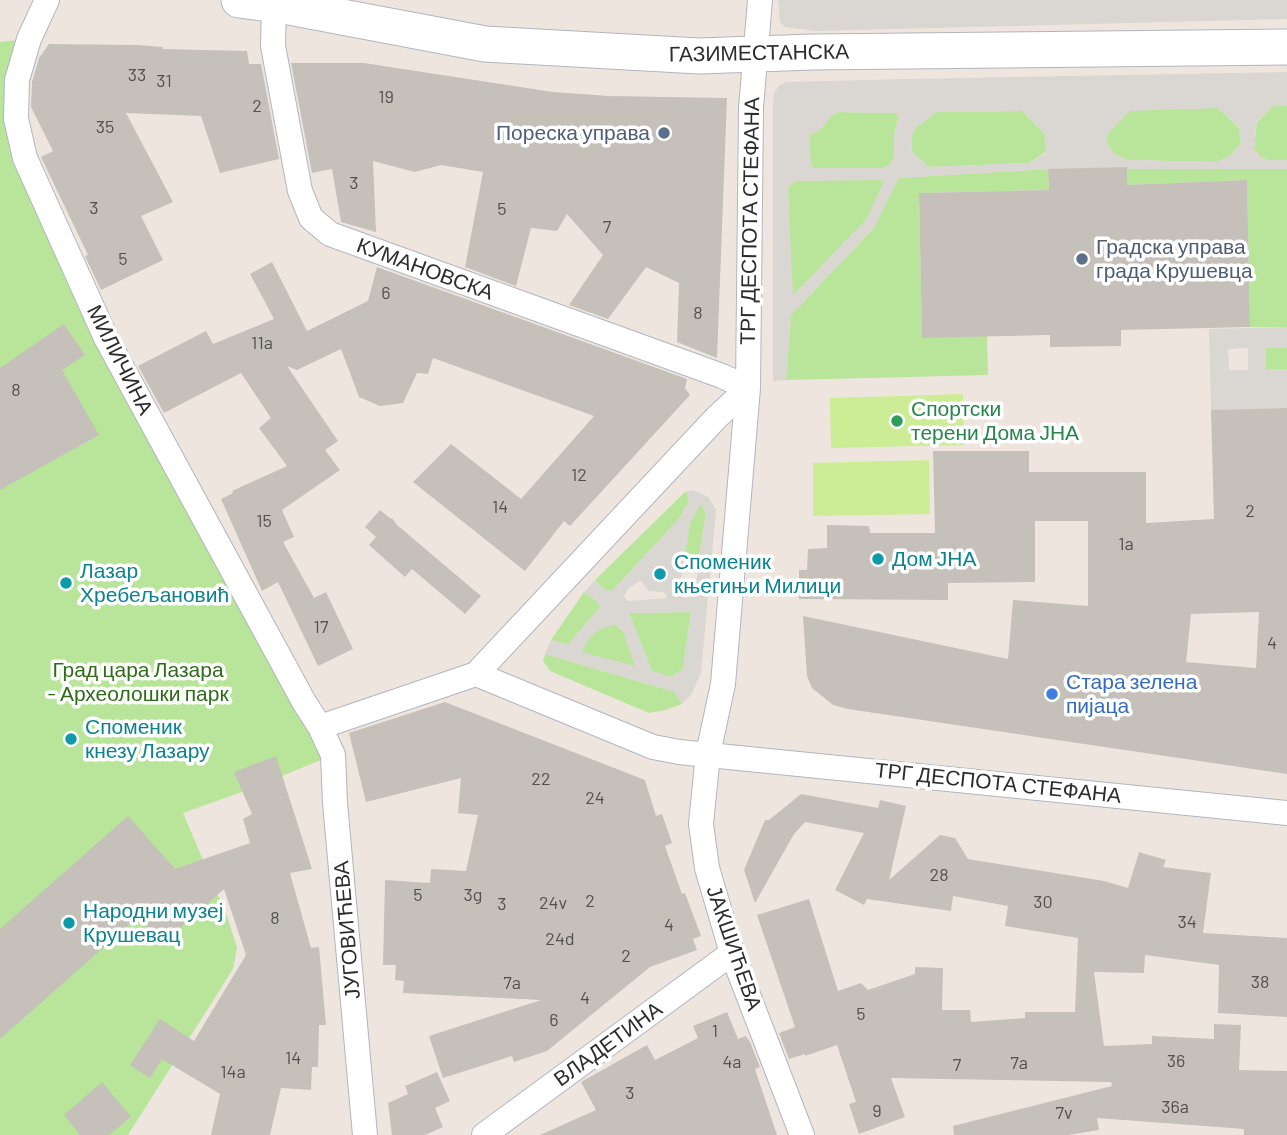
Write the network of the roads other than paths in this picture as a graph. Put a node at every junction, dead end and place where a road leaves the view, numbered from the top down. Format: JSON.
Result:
{"nodes":[{"id":1,"x":47,"y":0,"type":"edge"},
{"id":2,"x":239,"y":0,"type":"edge"},
{"id":3,"x":760,"y":0,"type":"edge"},
{"id":4,"x":274,"y":4,"type":"junction"},
{"id":5,"x":1286,"y":48,"type":"edge"},
{"id":6,"x":755,"y":53,"type":"junction"},
{"id":7,"x":748,"y":388,"type":"junction"},
{"id":8,"x":476,"y":674,"type":"junction"},
{"id":9,"x":320,"y":727,"type":"junction"},
{"id":10,"x":708,"y":754,"type":"junction"},
{"id":11,"x":1287,"y":813,"type":"edge"},
{"id":12,"x":732,"y":953,"type":"junction"},
{"id":13,"x":365,"y":1135,"type":"edge"},
{"id":14,"x":484,"y":1135,"type":"edge"},
{"id":15,"x":802,"y":1135,"type":"edge"}],
"edges":[{"from":1,"to":9,"type":"street","name":"МИЛИЧИНА"},
{"from":2,"to":4,"type":"main road","name":"ГАЗИМЕСТАНСКА"},
{"from":3,"to":6,"type":"street","name":"ТРГ ДЕСПОТА СТЕФАНА"},
{"from":4,"to":6,"type":"main road","name":"ГАЗИМЕСТАНСКА"},
{"from":4,"to":7,"type":"street","name":"КУМАНОВСКА"},
{"from":5,"to":6,"type":"main road","name":"ГАЗИМЕСТАНСКА"},
{"from":6,"to":7,"type":"street","name":"ТРГ ДЕСПОТА СТЕФАНА"},
{"from":7,"to":8,"type":"street"},
{"from":7,"to":10,"type":"street","name":"ТРГ ДЕСПОТА СТЕФАНА"},
{"from":8,"to":9,"type":"street"},
{"from":8,"to":10,"type":"street","name":"ТРГ ДЕСПОТА СТЕФАНА"},
{"from":9,"to":13,"type":"street","name":"ЈУГОВИЋЕВА"},
{"from":10,"to":11,"type":"street","name":"ТРГ ДЕСПОТА СТЕФАНА"},
{"from":10,"to":12,"type":"street","name":"ЈАКШИЋЕВА"},
{"from":12,"to":14,"type":"street","name":"ВЛАДЕТИНА"},
{"from":12,"to":15,"type":"street","name":"ЈАКШИЋЕВА"}]}
